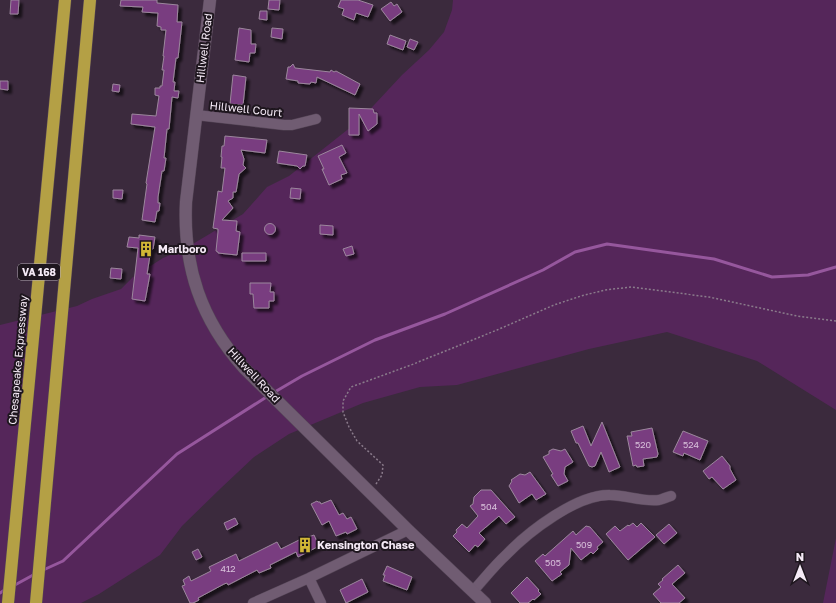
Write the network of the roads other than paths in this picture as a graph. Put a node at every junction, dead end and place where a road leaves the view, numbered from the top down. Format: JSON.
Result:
{"nodes":[{"id":1,"x":65,"y":0,"type":"edge"},
{"id":2,"x":90,"y":0,"type":"edge"},
{"id":3,"x":210,"y":0,"type":"edge"},
{"id":4,"x":196,"y":115,"type":"junction"},
{"id":5,"x":316,"y":119,"type":"dead end"},
{"id":6,"x":671,"y":496,"type":"dead end"},
{"id":7,"x":408,"y":530,"type":"junction"},
{"id":8,"x":309,"y":578,"type":"junction"},
{"id":9,"x":473,"y":591,"type":"junction"},
{"id":10,"x":8,"y":602,"type":"edge"},
{"id":11,"x":36,"y":603,"type":"edge"},
{"id":12,"x":253,"y":603,"type":"edge"},
{"id":13,"x":321,"y":603,"type":"edge"},
{"id":14,"x":485,"y":603,"type":"edge"}],
"edges":[{"from":1,"to":10,"type":"highway","name":"Chesapeake Expressway","number":"VA 168"},
{"from":2,"to":11,"type":"highway","number":"VA 168"},
{"from":3,"to":4,"type":"street","name":"Hillwell Road"},
{"from":4,"to":5,"type":"street","name":"Hillwell Court"},
{"from":4,"to":7,"type":"street","name":"Hillwell Road"},
{"from":6,"to":9,"type":"street"},
{"from":7,"to":8,"type":"street"},
{"from":7,"to":9,"type":"street","name":"Hillwell Road"},
{"from":8,"to":12,"type":"street"},
{"from":8,"to":13,"type":"street"},
{"from":9,"to":14,"type":"street","name":"Hillwell Road"}]}
